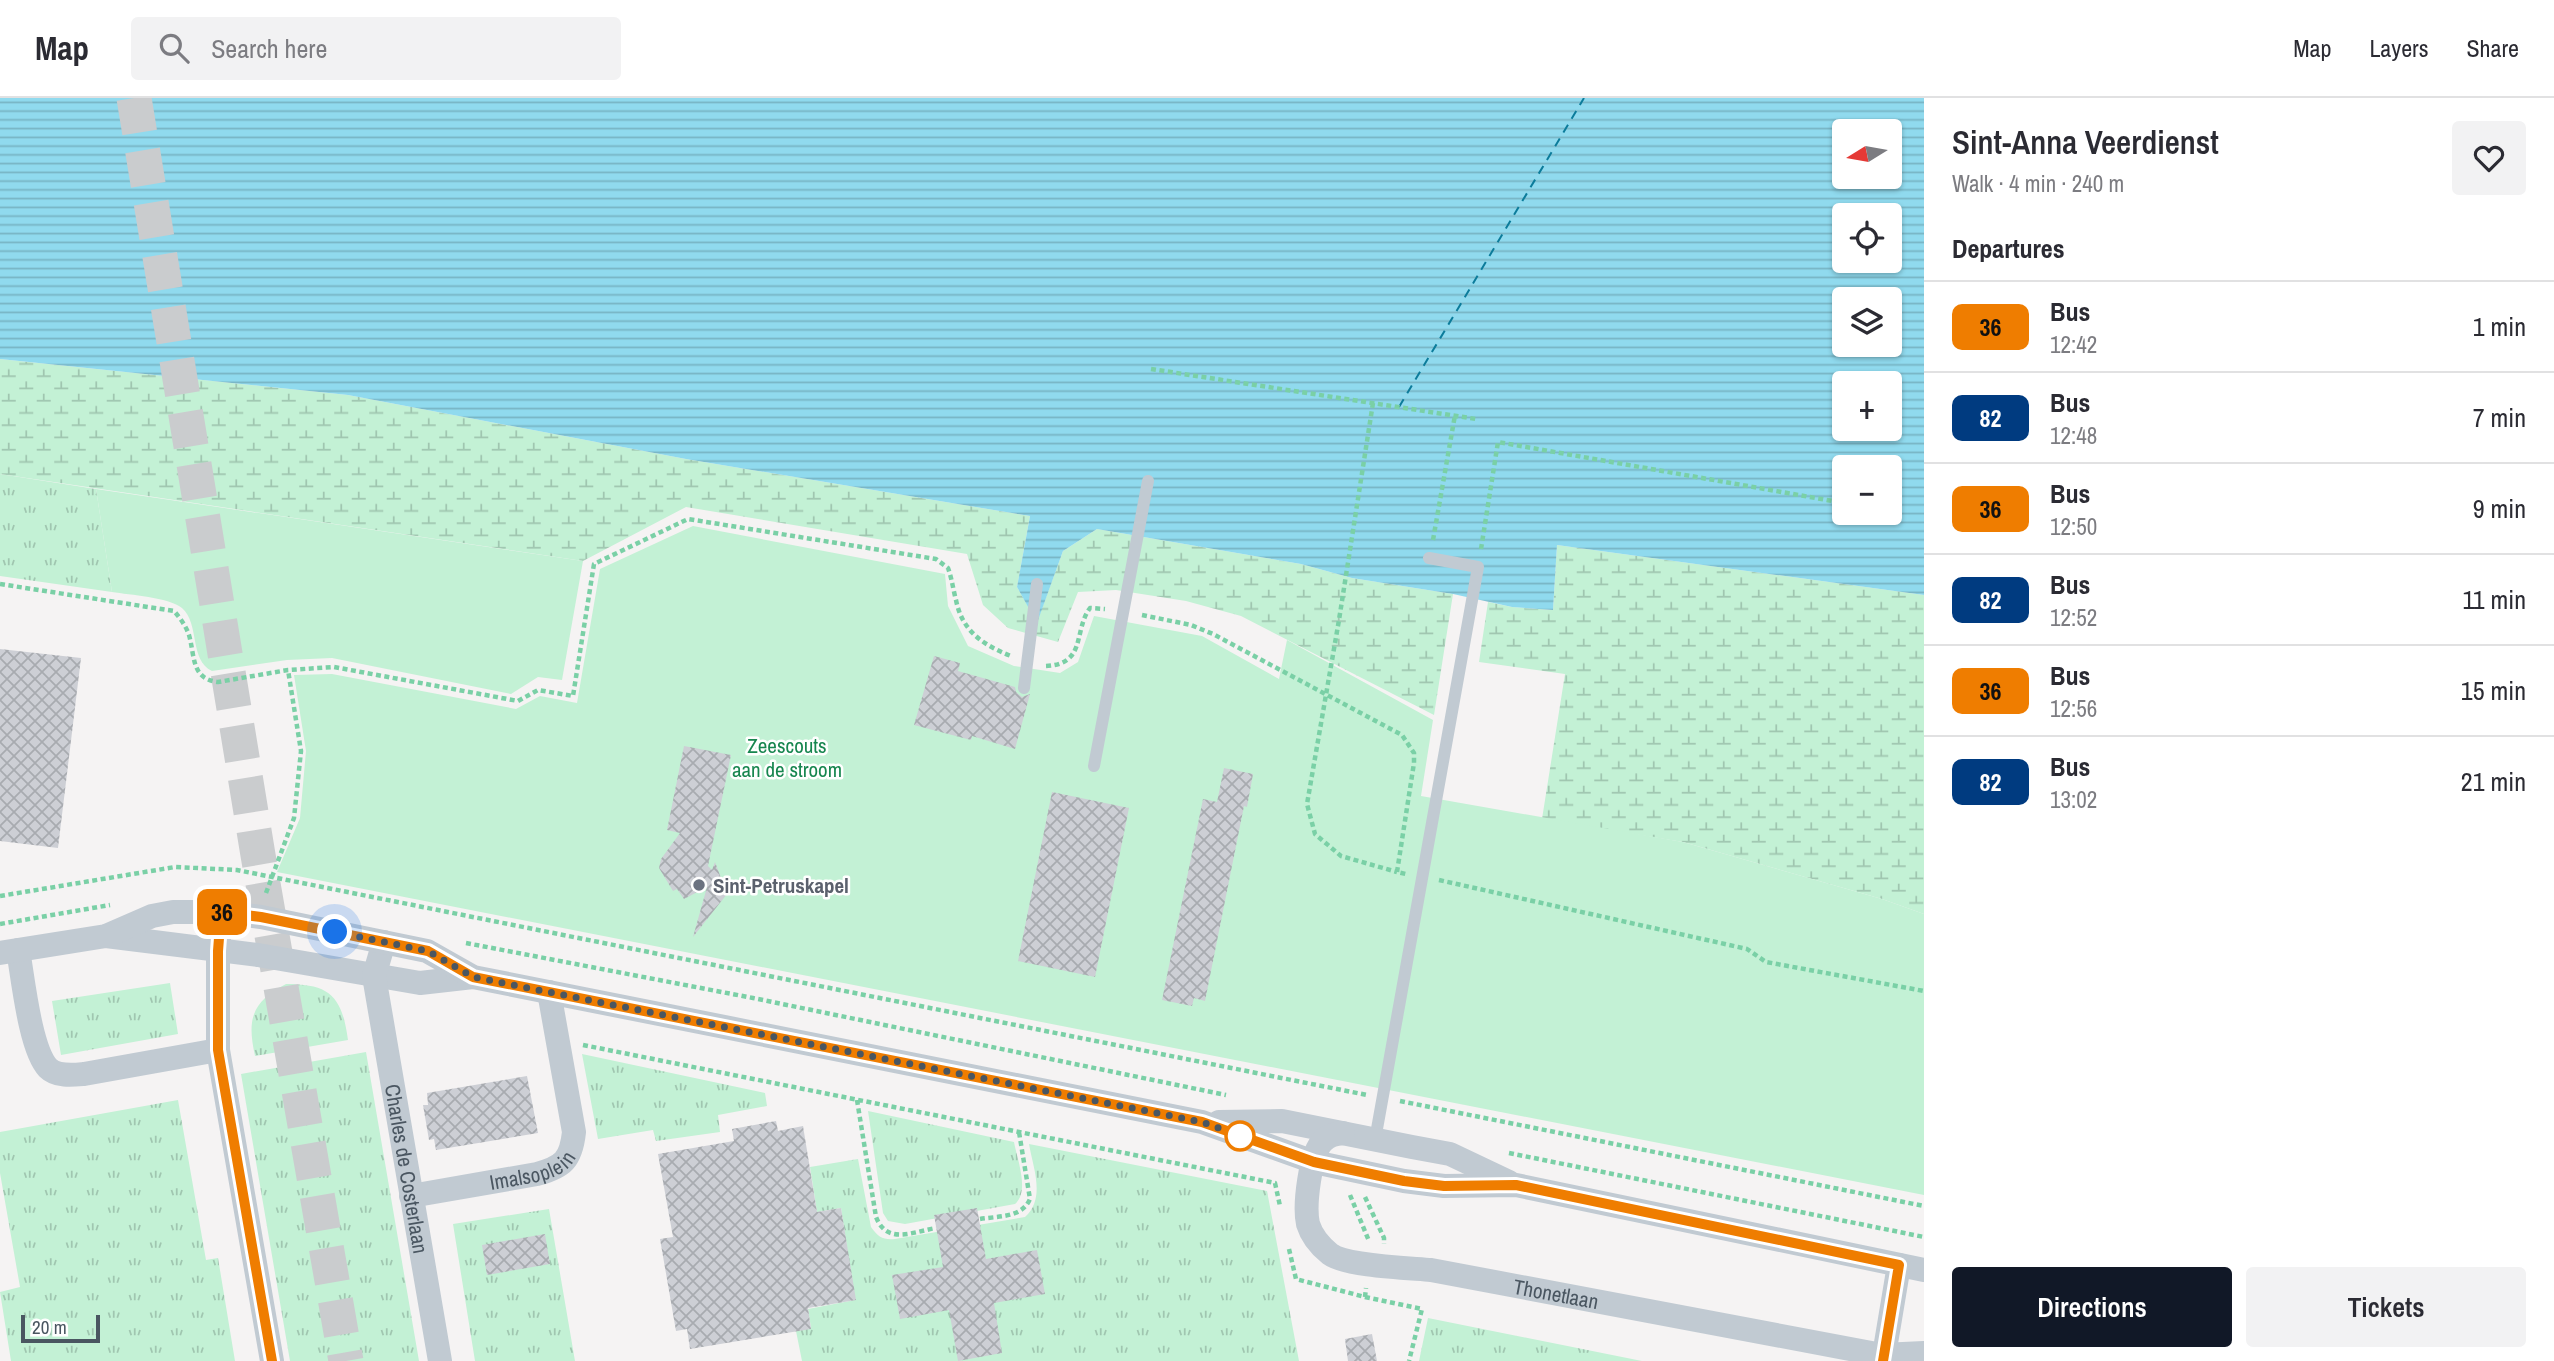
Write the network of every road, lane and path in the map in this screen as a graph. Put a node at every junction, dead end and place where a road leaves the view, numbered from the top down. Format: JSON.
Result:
{"nodes":[{"id":1,"x":1151,"y":369,"type":"dead end"},
{"id":2,"x":1373,"y":403,"type":"junction"},
{"id":3,"x":1455,"y":415,"type":"junction"},
{"id":4,"x":1476,"y":419,"type":"dead end"},
{"id":5,"x":1148,"y":481,"type":"dead end"},
{"id":6,"x":1832,"y":501,"type":"edge"},
{"id":7,"x":1429,"y":558,"type":"joint"},
{"id":8,"x":1478,"y":567,"type":"junction"},
{"id":9,"x":0,"y":584,"type":"edge"},
{"id":10,"x":1037,"y":584,"type":"dead end"},
{"id":11,"x":1124,"y":611,"type":"junction"},
{"id":12,"x":1028,"y":662,"type":"junction"},
{"id":13,"x":288,"y":670,"type":"junction"},
{"id":14,"x":1024,"y":688,"type":"dead end"},
{"id":15,"x":1325,"y":694,"type":"junction"},
{"id":16,"x":1094,"y":766,"type":"dead end"},
{"id":17,"x":1397,"y":872,"type":"junction"},
{"id":18,"x":271,"y":876,"type":"junction"},
{"id":19,"x":1423,"y":877,"type":"junction"},
{"id":20,"x":0,"y":896,"type":"edge"},
{"id":21,"x":221,"y":912,"type":"junction"},
{"id":22,"x":261,"y":917,"type":"junction"},
{"id":23,"x":106,"y":936,"type":"junction"},
{"id":24,"x":384,"y":942,"type":"junction"},
{"id":25,"x":218,"y":951,"type":"junction"},
{"id":26,"x":9,"y":952,"type":"edge"},
{"id":27,"x":374,"y":976,"type":"junction"},
{"id":28,"x":473,"y":977,"type":"junction"},
{"id":29,"x":1924,"y":991,"type":"edge"},
{"id":30,"x":549,"y":992,"type":"junction"},
{"id":31,"x":557,"y":1040,"type":"junction"},
{"id":32,"x":218,"y":1050,"type":"junction"},
{"id":33,"x":1366,"y":1094,"type":"junction"},
{"id":34,"x":1383,"y":1098,"type":"junction"},
{"id":35,"x":857,"y":1100,"type":"junction"},
{"id":36,"x":1202,"y":1122,"type":"junction"},
{"id":37,"x":1019,"y":1132,"type":"junction"},
{"id":38,"x":1359,"y":1136,"type":"junction"},
{"id":39,"x":1314,"y":1162,"type":"junction"},
{"id":40,"x":1358,"y":1171,"type":"junction"},
{"id":41,"x":1516,"y":1185,"type":"junction"},
{"id":42,"x":411,"y":1196,"type":"junction"},
{"id":43,"x":1924,"y":1206,"type":"edge"},
{"id":44,"x":1281,"y":1207,"type":"dead end"},
{"id":45,"x":980,"y":1219,"type":"dead end"},
{"id":46,"x":936,"y":1228,"type":"dead end"},
{"id":47,"x":1288,"y":1243,"type":"dead end"},
{"id":48,"x":1376,"y":1265,"type":"junction"},
{"id":49,"x":1899,"y":1265,"type":"junction"},
{"id":50,"x":1924,"y":1270,"type":"edge"},
{"id":51,"x":1365,"y":1297,"type":"junction"},
{"id":52,"x":1924,"y":1353,"type":"edge"},
{"id":53,"x":1882,"y":1358,"type":"edge"},
{"id":54,"x":272,"y":1361,"type":"edge"},
{"id":55,"x":440,"y":1361,"type":"edge"},
{"id":56,"x":1409,"y":1361,"type":"edge"}],
"edges":[{"from":1,"to":2,"type":"path"},
{"from":2,"to":3,"type":"path"},
{"from":2,"to":15,"type":"path"},
{"from":3,"to":4,"type":"path"},
{"from":3,"to":7,"type":"path"},
{"from":5,"to":11,"type":"lane"},
{"from":6,"to":8,"type":"path"},
{"from":7,"to":8,"type":"lane"},
{"from":8,"to":19,"type":"lane"},
{"from":9,"to":13,"type":"path"},
{"from":10,"to":12,"type":"lane"},
{"from":11,"to":12,"type":"path"},
{"from":11,"to":15,"type":"path"},
{"from":11,"to":16,"type":"lane"},
{"from":12,"to":13,"type":"path"},
{"from":12,"to":14,"type":"lane"},
{"from":13,"to":18,"type":"path"},
{"from":15,"to":17,"type":"path"},
{"from":15,"to":17,"type":"path"},
{"from":17,"to":19,"type":"path"},
{"from":18,"to":20,"type":"path"},
{"from":18,"to":22,"type":"path"},
{"from":18,"to":33,"type":"path"},
{"from":19,"to":29,"type":"path"},
{"from":19,"to":34,"type":"lane"},
{"from":21,"to":22,"type":"street"},
{"from":21,"to":23,"type":"street"},
{"from":21,"to":25,"type":"street"},
{"from":22,"to":24,"type":"street"},
{"from":23,"to":25,"type":"street"},
{"from":23,"to":26,"type":"street"},
{"from":24,"to":27,"type":"street"},
{"from":24,"to":28,"type":"street"},
{"from":25,"to":27,"type":"street"},
{"from":25,"to":32,"type":"street"},
{"from":26,"to":32,"type":"street"},
{"from":27,"to":28,"type":"street"},
{"from":27,"to":42,"type":"street","name":"Charles de Costerlaan"},
{"from":28,"to":30,"type":"street"},
{"from":30,"to":31,"type":"street","name":"Imalsoplein"},
{"from":30,"to":36,"type":"street"},
{"from":31,"to":35,"type":"path"},
{"from":31,"to":42,"type":"street","name":"Imalsoplein"},
{"from":32,"to":54,"type":"street"},
{"from":33,"to":34,"type":"path"},
{"from":33,"to":38,"type":"path"},
{"from":34,"to":38,"type":"lane"},
{"from":34,"to":43,"type":"path"},
{"from":35,"to":37,"type":"path"},
{"from":35,"to":46,"type":"path"},
{"from":36,"to":38,"type":"street"},
{"from":36,"to":39,"type":"street"},
{"from":37,"to":44,"type":"path"},
{"from":37,"to":45,"type":"path"},
{"from":38,"to":39,"type":"street","name":"Thonetlaan"},
{"from":38,"to":41,"type":"street"},
{"from":39,"to":40,"type":"street"},
{"from":39,"to":48,"type":"street","name":"Thonetlaan"},
{"from":40,"to":41,"type":"street"},
{"from":40,"to":48,"type":"path"},
{"from":40,"to":48,"type":"path"},
{"from":41,"to":49,"type":"street"},
{"from":42,"to":55,"type":"street","name":"Charles de Costerlaan"},
{"from":47,"to":51,"type":"path"},
{"from":48,"to":51,"type":"path"},
{"from":48,"to":53,"type":"street","name":"Thonetlaan"},
{"from":49,"to":50,"type":"street"},
{"from":49,"to":53,"type":"street"},
{"from":51,"to":56,"type":"path"},
{"from":52,"to":53,"type":"street","name":"Thonetlaan"}]}
